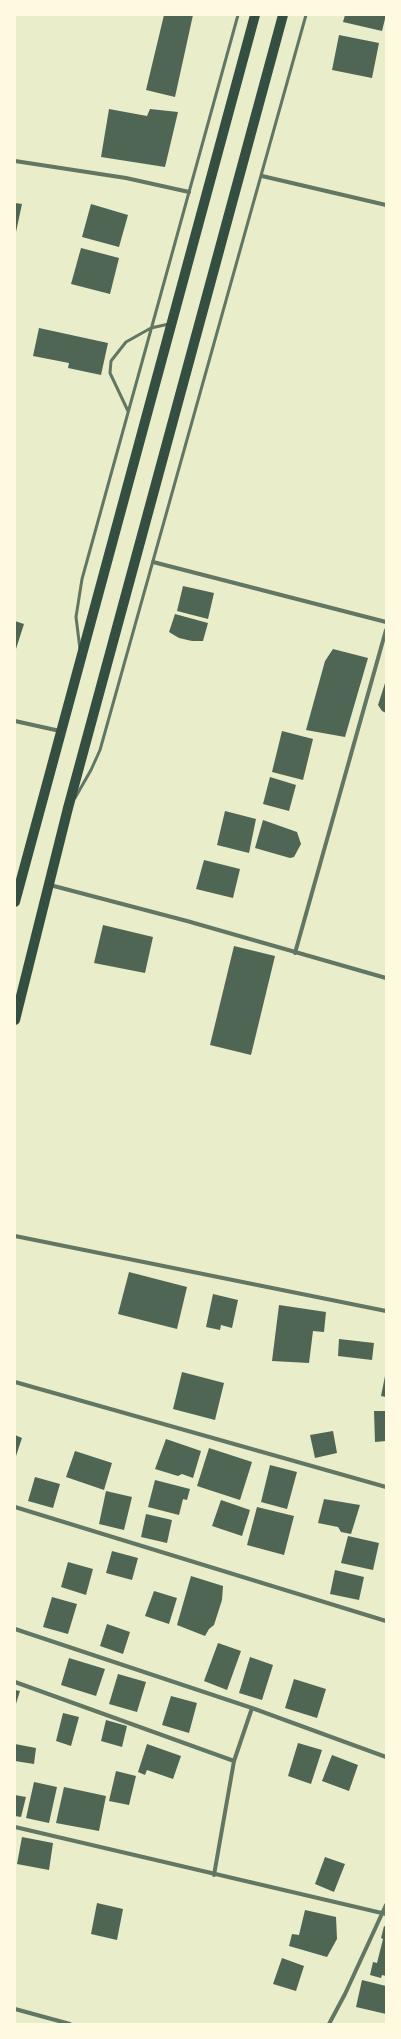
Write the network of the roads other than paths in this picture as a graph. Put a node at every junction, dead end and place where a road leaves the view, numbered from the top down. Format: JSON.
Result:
{"nodes":[{"id":1,"x":238,"y":15,"type":"edge"},
{"id":2,"x":255,"y":15,"type":"edge"},
{"id":3,"x":283,"y":15,"type":"edge"},
{"id":4,"x":306,"y":15,"type":"edge"},
{"id":5,"x":15,"y":161,"type":"edge"},
{"id":6,"x":262,"y":176,"type":"junction"},
{"id":7,"x":189,"y":192,"type":"junction"},
{"id":8,"x":386,"y":205,"type":"edge"},
{"id":9,"x":171,"y":323,"type":"junction"},
{"id":10,"x":151,"y":328,"type":"junction"},
{"id":11,"x":128,"y":411,"type":"junction"},
{"id":12,"x":153,"y":562,"type":"junction"},
{"id":13,"x":386,"y":622,"type":"edge"},
{"id":14,"x":386,"y":630,"type":"edge"},
{"id":15,"x":81,"y":654,"type":"junction"},
{"id":16,"x":15,"y":721,"type":"edge"},
{"id":17,"x":60,"y":731,"type":"junction"},
{"id":18,"x":68,"y":808,"type":"junction"},
{"id":19,"x":50,"y":885,"type":"junction"},
{"id":20,"x":15,"y":902,"type":"edge"},
{"id":21,"x":295,"y":953,"type":"junction"},
{"id":22,"x":386,"y":978,"type":"edge"},
{"id":23,"x":15,"y":1020,"type":"edge"},
{"id":24,"x":15,"y":1236,"type":"edge"},
{"id":25,"x":386,"y":1312,"type":"edge"},
{"id":26,"x":15,"y":1382,"type":"edge"},
{"id":27,"x":386,"y":1487,"type":"edge"},
{"id":28,"x":15,"y":1507,"type":"edge"},
{"id":29,"x":386,"y":1621,"type":"edge"},
{"id":30,"x":15,"y":1629,"type":"edge"},
{"id":31,"x":15,"y":1682,"type":"edge"},
{"id":32,"x":252,"y":1708,"type":"junction"},
{"id":33,"x":386,"y":1757,"type":"edge"},
{"id":34,"x":234,"y":1761,"type":"junction"},
{"id":35,"x":15,"y":1827,"type":"edge"},
{"id":36,"x":214,"y":1875,"type":"junction"},
{"id":37,"x":386,"y":1905,"type":"edge"},
{"id":38,"x":381,"y":1913,"type":"junction"},
{"id":39,"x":386,"y":1914,"type":"edge"},
{"id":40,"x":15,"y":2009,"type":"edge"},
{"id":41,"x":70,"y":2024,"type":"edge"},
{"id":42,"x":330,"y":2024,"type":"edge"}],
"edges":[{"from":1,"to":7,"type":"lane"},
{"from":2,"to":9,"type":"highway"},
{"from":3,"to":18,"type":"highway"},
{"from":4,"to":6,"type":"lane"},
{"from":5,"to":7,"type":"street"},
{"from":6,"to":8,"type":"street"},
{"from":6,"to":12,"type":"lane"},
{"from":7,"to":10,"type":"lane"},
{"from":9,"to":10,"type":"lane"},
{"from":9,"to":15,"type":"highway"},
{"from":10,"to":11,"type":"lane"},
{"from":10,"to":11,"type":"lane"},
{"from":11,"to":15,"type":"lane"},
{"from":12,"to":13,"type":"street"},
{"from":12,"to":18,"type":"lane"},
{"from":14,"to":21,"type":"street"},
{"from":15,"to":17,"type":"highway"},
{"from":16,"to":17,"type":"street"},
{"from":17,"to":20,"type":"highway"},
{"from":18,"to":19,"type":"highway"},
{"from":19,"to":21,"type":"street"},
{"from":19,"to":23,"type":"highway"},
{"from":21,"to":22,"type":"street"},
{"from":24,"to":25,"type":"street"},
{"from":26,"to":27,"type":"street"},
{"from":28,"to":29,"type":"street"},
{"from":30,"to":32,"type":"street"},
{"from":31,"to":34,"type":"street"},
{"from":32,"to":33,"type":"street"},
{"from":32,"to":34,"type":"street"},
{"from":34,"to":36,"type":"street"},
{"from":35,"to":36,"type":"street"},
{"from":36,"to":38,"type":"street"},
{"from":37,"to":38,"type":"street"},
{"from":38,"to":39,"type":"street"},
{"from":38,"to":42,"type":"street"},
{"from":40,"to":41,"type":"street"}]}
